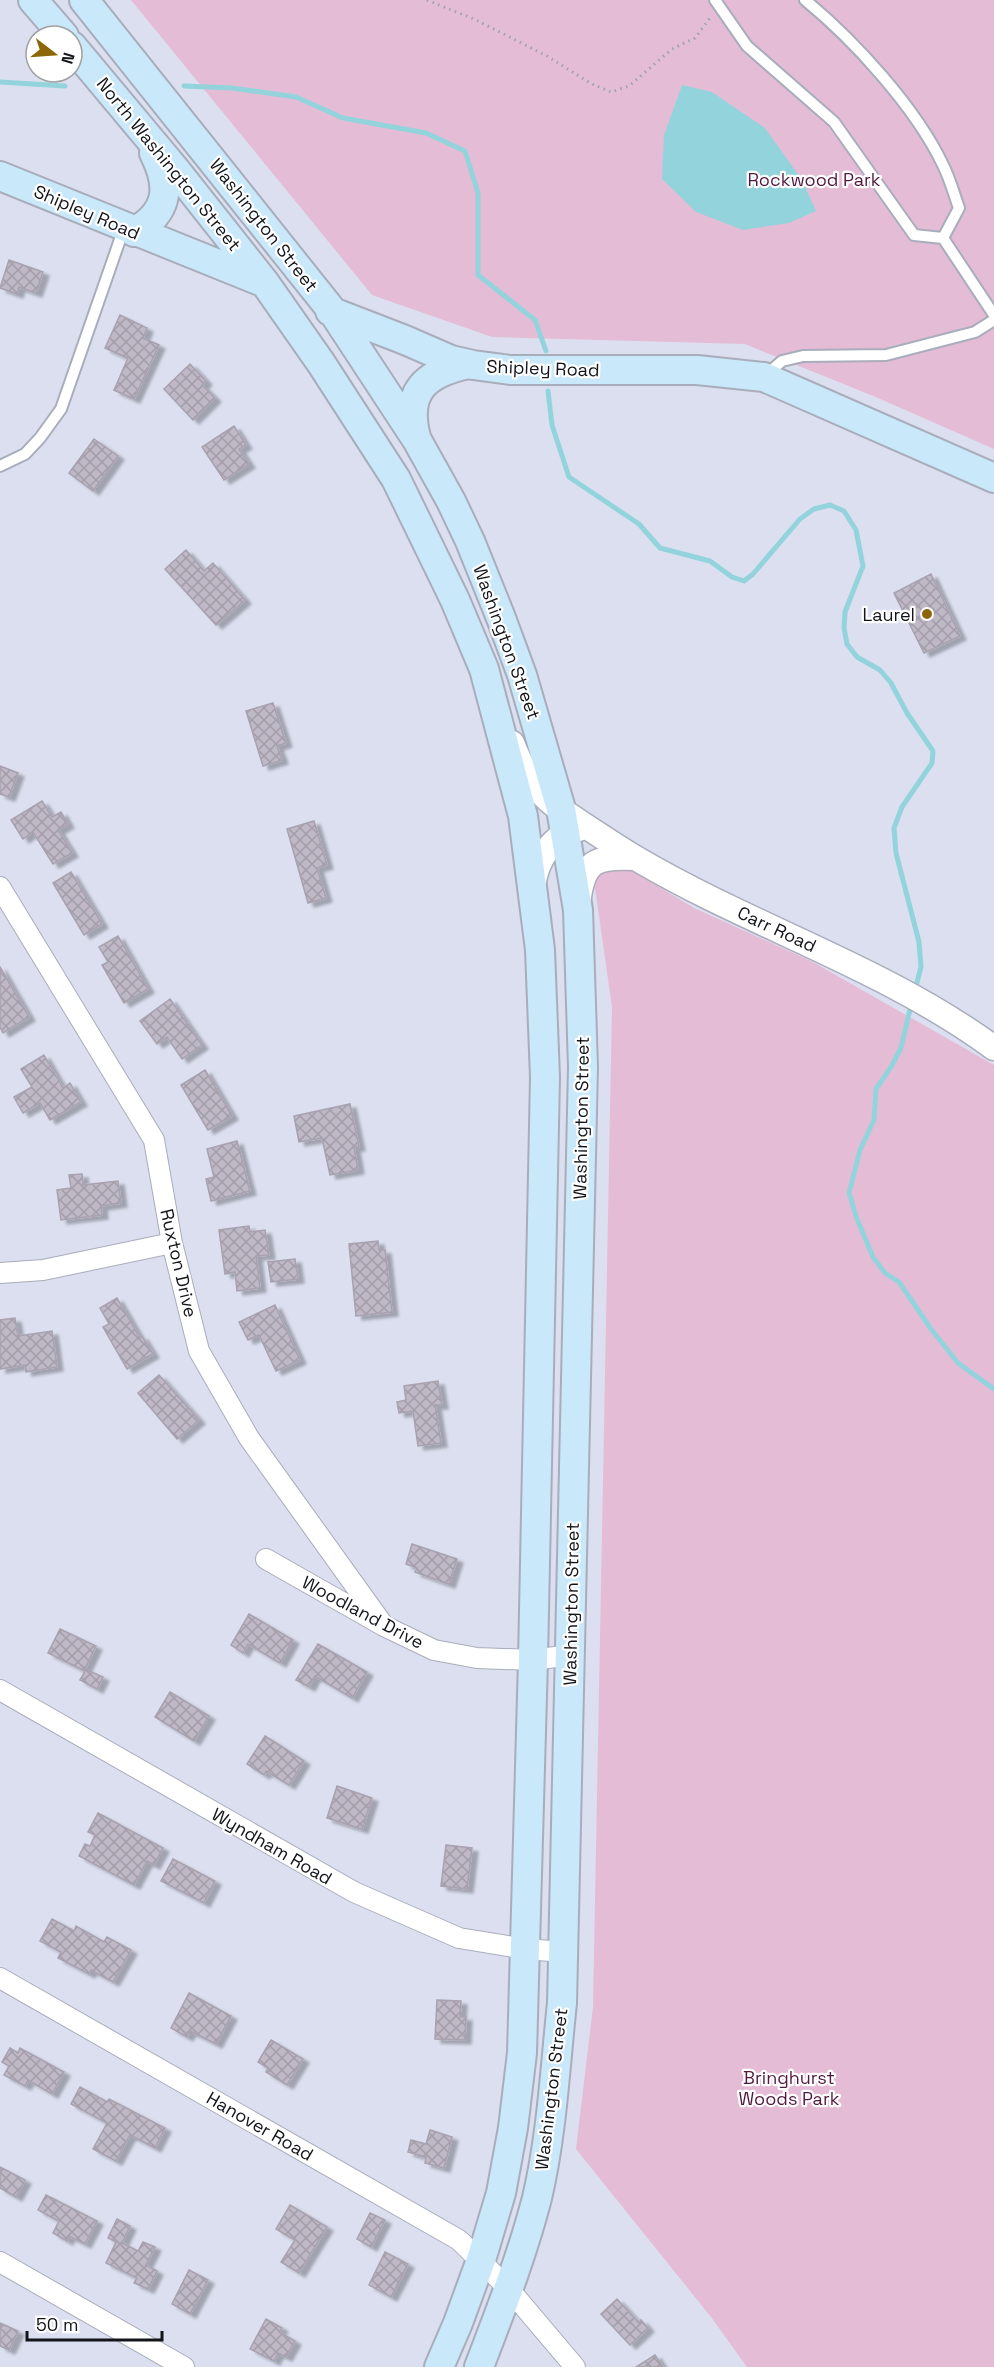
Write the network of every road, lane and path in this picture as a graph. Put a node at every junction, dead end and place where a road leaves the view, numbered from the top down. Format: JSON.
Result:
{"nodes":[{"id":1,"x":33,"y":0,"type":"edge"},
{"id":2,"x":84,"y":0,"type":"edge"},
{"id":3,"x":427,"y":0,"type":"edge"},
{"id":4,"x":805,"y":0,"type":"edge"},
{"id":5,"x":717,"y":4,"type":"edge"},
{"id":6,"x":54,"y":24,"type":"edge"},
{"id":7,"x":84,"y":61,"type":"edge"},
{"id":8,"x":140,"y":127,"type":"junction"},
{"id":9,"x":0,"y":176,"type":"edge"},
{"id":10,"x":129,"y":230,"type":"junction"},
{"id":11,"x":943,"y":238,"type":"junction"},
{"id":12,"x":265,"y":283,"type":"junction"},
{"id":13,"x":333,"y":312,"type":"junction"},
{"id":14,"x":994,"y":315,"type":"edge"},
{"id":15,"x":994,"y":320,"type":"edge"},
{"id":16,"x":468,"y":364,"type":"junction"},
{"id":17,"x":764,"y":377,"type":"junction"},
{"id":18,"x":417,"y":440,"type":"junction"},
{"id":19,"x":0,"y":466,"type":"edge"},
{"id":20,"x":994,"y":477,"type":"edge"},
{"id":21,"x":484,"y":669,"type":"junction"},
{"id":22,"x":572,"y":824,"type":"junction"},
{"id":23,"x":635,"y":858,"type":"junction"},
{"id":24,"x":0,"y":887,"type":"edge"},
{"id":25,"x":533,"y":892,"type":"junction"},
{"id":26,"x":578,"y":910,"type":"junction"},
{"id":27,"x":994,"y":1048,"type":"edge"},
{"id":28,"x":172,"y":1243,"type":"junction"},
{"id":29,"x":0,"y":1273,"type":"edge"},
{"id":30,"x":266,"y":1559,"type":"dead end"},
{"id":31,"x":384,"y":1626,"type":"junction"},
{"id":32,"x":570,"y":1655,"type":"junction"},
{"id":33,"x":533,"y":1660,"type":"junction"},
{"id":34,"x":0,"y":1690,"type":"edge"},
{"id":35,"x":526,"y":1949,"type":"junction"},
{"id":36,"x":563,"y":1952,"type":"junction"},
{"id":37,"x":0,"y":1978,"type":"edge"},
{"id":38,"x":481,"y":2260,"type":"junction"},
{"id":39,"x":0,"y":2262,"type":"edge"},
{"id":40,"x":509,"y":2289,"type":"junction"},
{"id":41,"x":184,"y":2367,"type":"edge"},
{"id":42,"x":439,"y":2367,"type":"edge"},
{"id":43,"x":479,"y":2367,"type":"edge"},
{"id":44,"x":575,"y":2367,"type":"edge"}],
"edges":[{"from":1,"to":6,"type":"main road"},
{"from":2,"to":13,"type":"main road","name":"Washington Street"},
{"from":3,"to":5,"type":"path"},
{"from":4,"to":11,"type":"lane"},
{"from":5,"to":11,"type":"lane"},
{"from":7,"to":8,"type":"main road","name":"North Washington Street"},
{"from":8,"to":10,"type":"main road"},
{"from":8,"to":12,"type":"main road","name":"North Washington Street"},
{"from":9,"to":10,"type":"main road","name":"Shipley Road"},
{"from":10,"to":12,"type":"main road","name":"Shipley Road"},
{"from":10,"to":19,"type":"lane"},
{"from":11,"to":14,"type":"lane"},
{"from":12,"to":13,"type":"main road","name":"Shipley Road"},
{"from":12,"to":21,"type":"main road","name":"Washington Street"},
{"from":13,"to":16,"type":"main road","name":"Shipley Road"},
{"from":13,"to":18,"type":"main road","name":"Washington Street"},
{"from":15,"to":17,"type":"lane"},
{"from":16,"to":17,"type":"main road","name":"Shipley Road"},
{"from":16,"to":18,"type":"main road"},
{"from":17,"to":20,"type":"main road","name":"Shipley Road"},
{"from":18,"to":22,"type":"main road","name":"Washington Street"},
{"from":21,"to":22,"type":"street","name":"Carr Road"},
{"from":21,"to":25,"type":"main road","name":"Washington Street"},
{"from":22,"to":23,"type":"street","name":"Carr Road"},
{"from":22,"to":25,"type":"street"},
{"from":22,"to":26,"type":"main road","name":"Washington Street"},
{"from":23,"to":26,"type":"street"},
{"from":23,"to":27,"type":"street","name":"Carr Road"},
{"from":24,"to":28,"type":"street","name":"Ruxton Drive"},
{"from":25,"to":33,"type":"main road","name":"Washington Street"},
{"from":26,"to":32,"type":"main road","name":"Washington Street"},
{"from":28,"to":29,"type":"street"},
{"from":28,"to":31,"type":"street","name":"Ruxton Drive"},
{"from":30,"to":31,"type":"street","name":"Woodland Drive"},
{"from":31,"to":33,"type":"street","name":"Woodland Drive"},
{"from":32,"to":33,"type":"street","name":"Woodland Drive"},
{"from":32,"to":36,"type":"main road","name":"Washington Street"},
{"from":33,"to":35,"type":"main road","name":"Washington Street"},
{"from":34,"to":35,"type":"street","name":"Wyndham Road"},
{"from":35,"to":36,"type":"street","name":"Wyndham Road"},
{"from":35,"to":38,"type":"main road","name":"Washington Street"},
{"from":36,"to":40,"type":"main road","name":"Washington Street"},
{"from":37,"to":38,"type":"street","name":"Hanover Road"},
{"from":38,"to":40,"type":"street","name":"Hanover Road"},
{"from":38,"to":42,"type":"main road","name":"Washington Street"},
{"from":39,"to":41,"type":"street"},
{"from":40,"to":43,"type":"main road","name":"Washington Street"},
{"from":40,"to":44,"type":"street","name":"Hanover Road"}]}
